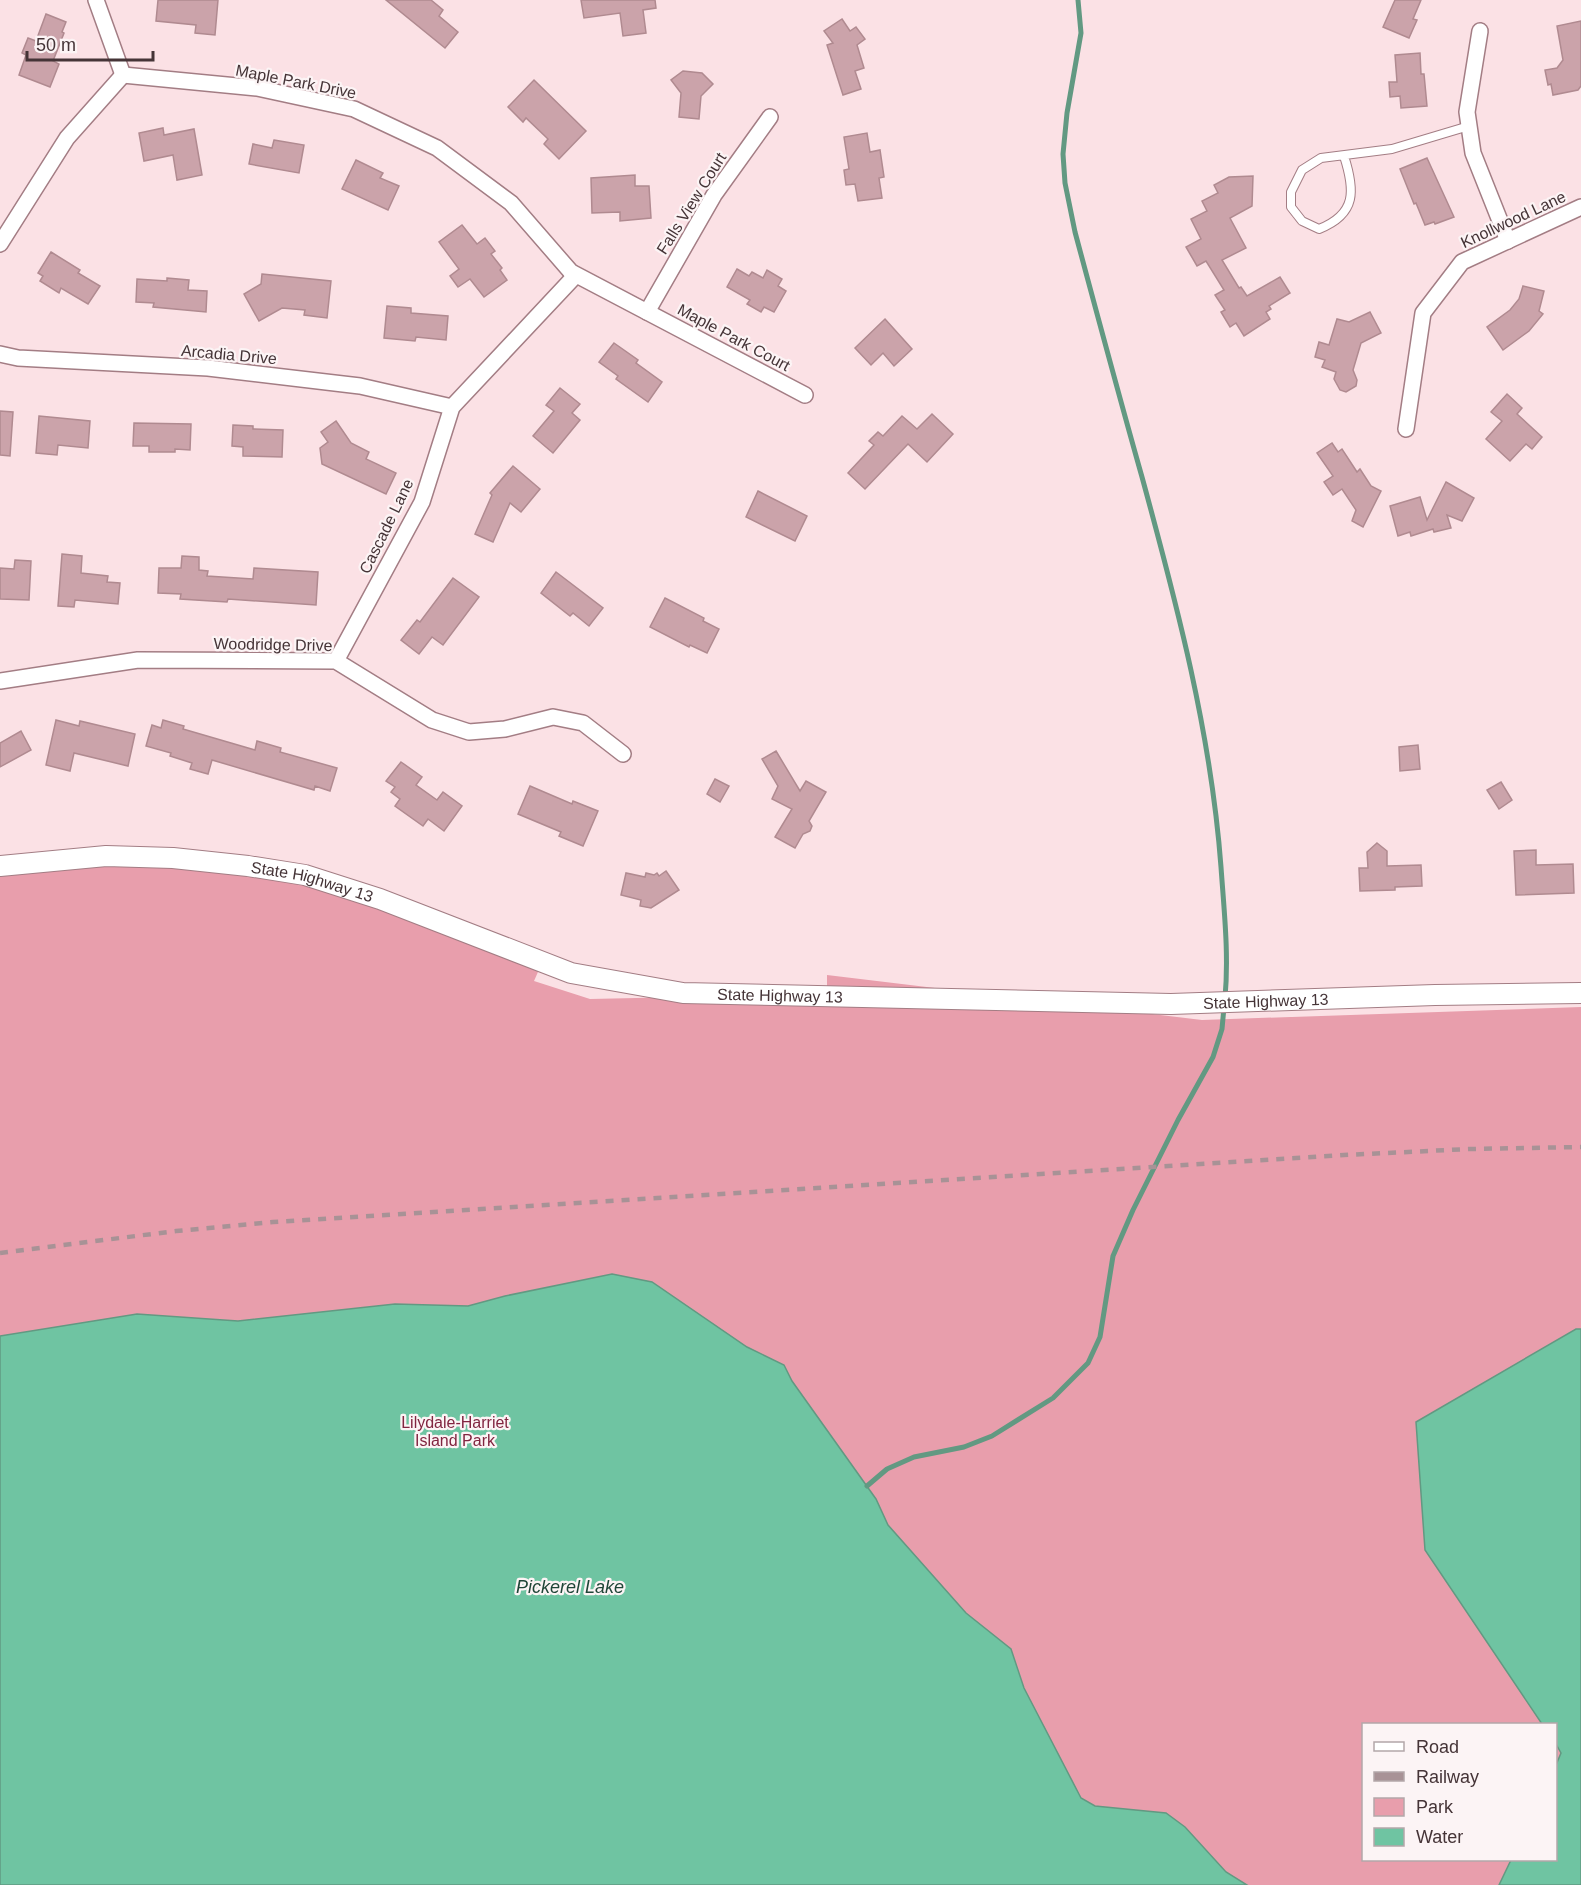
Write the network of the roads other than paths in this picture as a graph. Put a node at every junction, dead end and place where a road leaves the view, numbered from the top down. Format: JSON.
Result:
{"nodes":[{"id":1,"x":96,"y":0,"type":"edge"},
{"id":2,"x":1480,"y":32,"type":"dead end"},
{"id":3,"x":123,"y":75,"type":"junction"},
{"id":4,"x":771,"y":117,"type":"dead end"},
{"id":5,"x":1469,"y":126,"type":"junction"},
{"id":6,"x":1344,"y":156,"type":"junction"},
{"id":7,"x":1581,"y":207,"type":"edge"},
{"id":8,"x":1508,"y":241,"type":"junction"},
{"id":9,"x":0,"y":244,"type":"edge"},
{"id":10,"x":571,"y":272,"type":"junction"},
{"id":11,"x":647,"y":312,"type":"junction"},
{"id":12,"x":0,"y":354,"type":"edge"},
{"id":13,"x":805,"y":395,"type":"dead end"},
{"id":14,"x":452,"y":407,"type":"junction"},
{"id":15,"x":1406,"y":429,"type":"dead end"},
{"id":16,"x":336,"y":662,"type":"junction"},
{"id":17,"x":0,"y":681,"type":"edge"},
{"id":18,"x":623,"y":754,"type":"dead end"},
{"id":19,"x":0,"y":866,"type":"edge"},
{"id":20,"x":1581,"y":993,"type":"edge"}],
"edges":[{"from":1,"to":3,"type":"street"},
{"from":2,"to":5,"type":"street"},
{"from":3,"to":9,"type":"street"},
{"from":3,"to":10,"type":"street","name":"Maple Park Drive"},
{"from":4,"to":11,"type":"street","name":"Falls View Court"},
{"from":5,"to":6,"type":"lane"},
{"from":5,"to":8,"type":"street"},
{"from":6,"to":6,"type":"lane"},
{"from":7,"to":8,"type":"street","name":"Knollwood Lane"},
{"from":8,"to":15,"type":"street","name":"Knollwood Lane"},
{"from":10,"to":11,"type":"street","name":"Maple Park Drive"},
{"from":10,"to":14,"type":"street","name":"Cascade Lane"},
{"from":11,"to":13,"type":"street","name":"Maple Park Court"},
{"from":12,"to":14,"type":"street","name":"Arcadia Drive"},
{"from":14,"to":16,"type":"street","name":"Cascade Lane"},
{"from":16,"to":17,"type":"street","name":"Woodridge Drive"},
{"from":16,"to":18,"type":"street","name":"Woodridge Drive"},
{"from":19,"to":20,"type":"street","name":"State Highway 13"}]}
